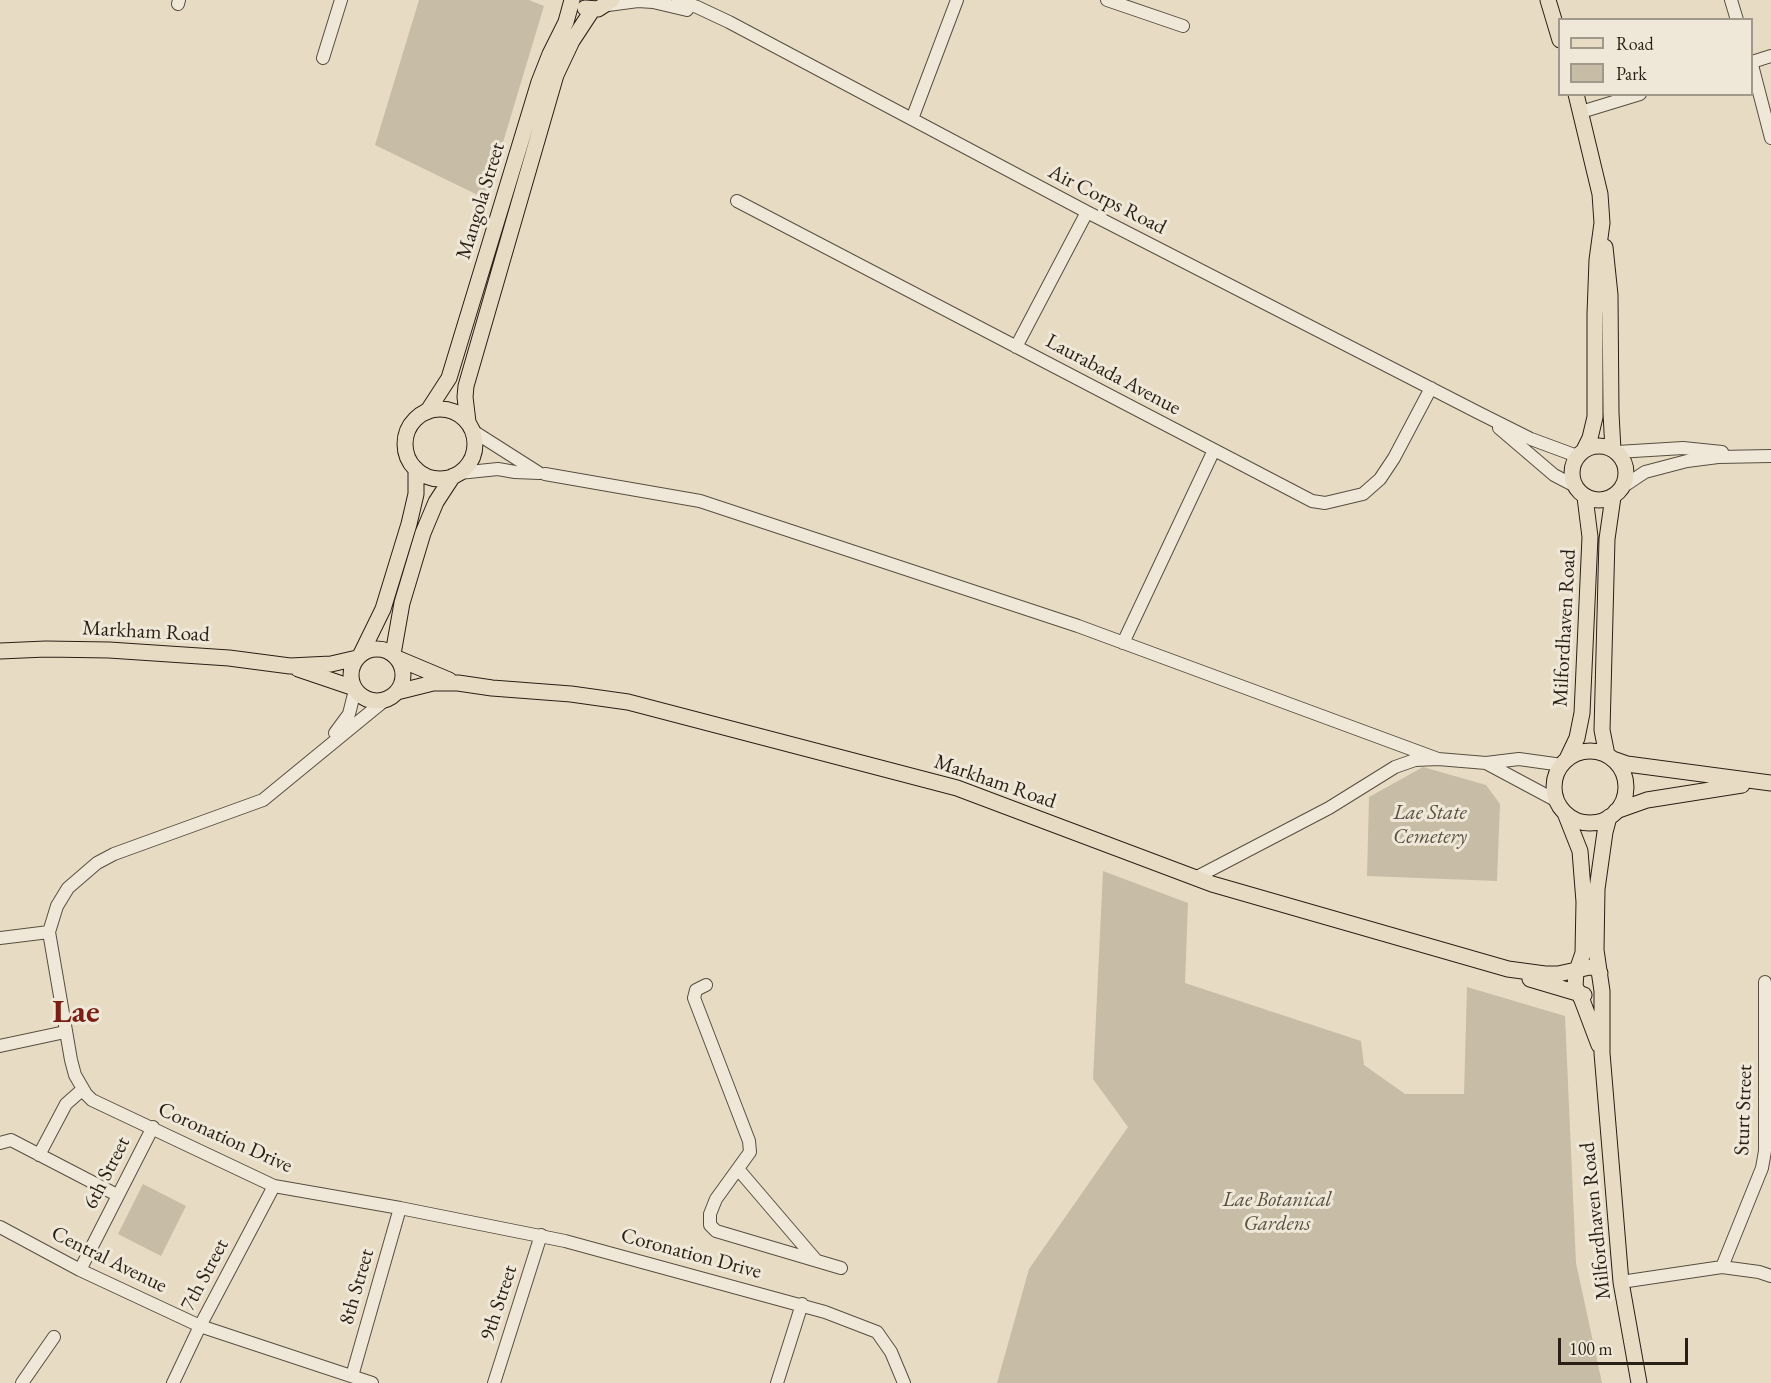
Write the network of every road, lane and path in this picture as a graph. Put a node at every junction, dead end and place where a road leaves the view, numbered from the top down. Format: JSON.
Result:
{"nodes":[{"id":1,"x":342,"y":0,"type":"edge"},
{"id":2,"x":573,"y":0,"type":"edge"},
{"id":3,"x":678,"y":0,"type":"edge"},
{"id":4,"x":957,"y":0,"type":"edge"},
{"id":5,"x":1107,"y":0,"type":"edge"},
{"id":6,"x":1548,"y":0,"type":"edge"},
{"id":7,"x":1731,"y":0,"type":"edge"},
{"id":8,"x":604,"y":5,"type":"edge"},
{"id":9,"x":720,"y":18,"type":"junction"},
{"id":10,"x":1736,"y":18,"type":"edge"},
{"id":11,"x":1183,"y":26,"type":"dead end"},
{"id":12,"x":1558,"y":33,"type":"edge"},
{"id":13,"x":1771,"y":56,"type":"edge"},
{"id":14,"x":323,"y":58,"type":"dead end"},
{"id":15,"x":1753,"y":64,"type":"edge"},
{"id":16,"x":1753,"y":68,"type":"edge"},
{"id":17,"x":1577,"y":96,"type":"edge"},
{"id":18,"x":1633,"y":96,"type":"edge"},
{"id":19,"x":1581,"y":112,"type":"junction"},
{"id":20,"x":912,"y":119,"type":"junction"},
{"id":21,"x":1771,"y":138,"type":"edge"},
{"id":22,"x":737,"y":201,"type":"dead end"},
{"id":23,"x":1088,"y":212,"type":"junction"},
{"id":24,"x":1602,"y":232,"type":"junction"},
{"id":25,"x":1016,"y":347,"type":"junction"},
{"id":26,"x":1431,"y":388,"type":"junction"},
{"id":27,"x":427,"y":412,"type":"junction"},
{"id":28,"x":1479,"y":413,"type":"junction"},
{"id":29,"x":470,"y":426,"type":"junction"},
{"id":30,"x":1214,"y":450,"type":"junction"},
{"id":31,"x":1615,"y":451,"type":"junction"},
{"id":32,"x":1581,"y":453,"type":"junction"},
{"id":33,"x":1740,"y":456,"type":"junction"},
{"id":34,"x":1771,"y":456,"type":"edge"},
{"id":35,"x":416,"y":469,"type":"junction"},
{"id":36,"x":545,"y":474,"type":"dead end"},
{"id":37,"x":456,"y":475,"type":"junction"},
{"id":38,"x":1580,"y":491,"type":"junction"},
{"id":39,"x":1617,"y":493,"type":"junction"},
{"id":40,"x":1123,"y":643,"type":"junction"},
{"id":41,"x":0,"y":651,"type":"edge"},
{"id":42,"x":359,"y":656,"type":"junction"},
{"id":43,"x":396,"y":657,"type":"junction"},
{"id":44,"x":290,"y":666,"type":"junction"},
{"id":45,"x":458,"y":683,"type":"junction"},
{"id":46,"x":355,"y":689,"type":"junction"},
{"id":47,"x":391,"y":696,"type":"junction"},
{"id":48,"x":1610,"y":757,"type":"junction"},
{"id":49,"x":1438,"y":759,"type":"junction"},
{"id":50,"x":308,"y":762,"type":"junction"},
{"id":51,"x":1565,"y":762,"type":"junction"},
{"id":52,"x":1486,"y":763,"type":"junction"},
{"id":53,"x":1765,"y":783,"type":"edge"},
{"id":54,"x":1561,"y":807,"type":"junction"},
{"id":55,"x":1613,"y":814,"type":"junction"},
{"id":56,"x":1195,"y":878,"type":"junction"},
{"id":57,"x":49,"y":932,"type":"junction"},
{"id":58,"x":0,"y":938,"type":"edge"},
{"id":59,"x":1508,"y":969,"type":"junction"},
{"id":60,"x":1577,"y":970,"type":"junction"},
{"id":61,"x":1600,"y":977,"type":"junction"},
{"id":62,"x":1766,"y":982,"type":"dead end"},
{"id":63,"x":706,"y":984,"type":"dead end"},
{"id":64,"x":1580,"y":995,"type":"junction"},
{"id":65,"x":65,"y":1032,"type":"junction"},
{"id":66,"x":0,"y":1046,"type":"edge"},
{"id":67,"x":1602,"y":1053,"type":"junction"},
{"id":68,"x":82,"y":1089,"type":"junction"},
{"id":69,"x":153,"y":1127,"type":"junction"},
{"id":70,"x":0,"y":1143,"type":"edge"},
{"id":71,"x":39,"y":1155,"type":"junction"},
{"id":72,"x":738,"y":1168,"type":"junction"},
{"id":73,"x":274,"y":1186,"type":"junction"},
{"id":74,"x":117,"y":1195,"type":"junction"},
{"id":75,"x":400,"y":1208,"type":"junction"},
{"id":76,"x":0,"y":1227,"type":"edge"},
{"id":77,"x":541,"y":1235,"type":"junction"},
{"id":78,"x":815,"y":1260,"type":"junction"},
{"id":79,"x":1722,"y":1267,"type":"junction"},
{"id":80,"x":841,"y":1268,"type":"dead end"},
{"id":81,"x":80,"y":1270,"type":"junction"},
{"id":82,"x":1771,"y":1276,"type":"edge"},
{"id":83,"x":1621,"y":1282,"type":"junction"},
{"id":84,"x":802,"y":1304,"type":"junction"},
{"id":85,"x":200,"y":1326,"type":"junction"},
{"id":86,"x":54,"y":1337,"type":"dead end"},
{"id":87,"x":352,"y":1376,"type":"junction"},
{"id":88,"x":22,"y":1383,"type":"edge"},
{"id":89,"x":174,"y":1383,"type":"edge"},
{"id":90,"x":372,"y":1383,"type":"edge"},
{"id":91,"x":494,"y":1383,"type":"edge"},
{"id":92,"x":777,"y":1383,"type":"edge"},
{"id":93,"x":904,"y":1383,"type":"edge"},
{"id":94,"x":1640,"y":1383,"type":"edge"}],
"edges":[{"from":1,"to":14,"type":"street"},
{"from":2,"to":8,"type":"main road"},
{"from":2,"to":27,"type":"main road","name":"Mangola Street"},
{"from":3,"to":9,"type":"street","name":"Air Corps Road"},
{"from":4,"to":20,"type":"street"},
{"from":5,"to":11,"type":"street"},
{"from":6,"to":12,"type":"main road"},
{"from":7,"to":10,"type":"street"},
{"from":8,"to":9,"type":"street","name":"Air Corps Road"},
{"from":8,"to":29,"type":"main road","name":"Mangola Street"},
{"from":9,"to":20,"type":"street","name":"Air Corps Road"},
{"from":13,"to":15,"type":"street"},
{"from":16,"to":21,"type":"street"},
{"from":17,"to":19,"type":"main road"},
{"from":18,"to":19,"type":"street"},
{"from":19,"to":24,"type":"main road"},
{"from":20,"to":23,"type":"street","name":"Air Corps Road"},
{"from":22,"to":25,"type":"street","name":"Laurabada Avenue"},
{"from":23,"to":25,"type":"street"},
{"from":23,"to":26,"type":"street","name":"Air Corps Road"},
{"from":24,"to":31,"type":"main road"},
{"from":24,"to":32,"type":"main road"},
{"from":25,"to":30,"type":"street","name":"Laurabada Avenue"},
{"from":26,"to":28,"type":"street","name":"Air Corps Road"},
{"from":26,"to":30,"type":"street","name":"Laurabada Avenue"},
{"from":27,"to":29,"type":"main road"},
{"from":27,"to":35,"type":"main road"},
{"from":28,"to":32,"type":"street","name":"Air Corps Road"},
{"from":28,"to":38,"type":"street","name":"Air Corps Road"},
{"from":29,"to":37,"type":"main road"},
{"from":29,"to":37,"type":"street"},
{"from":30,"to":40,"type":"street"},
{"from":31,"to":32,"type":"main road"},
{"from":31,"to":33,"type":"street"},
{"from":31,"to":39,"type":"main road"},
{"from":32,"to":38,"type":"main road"},
{"from":33,"to":34,"type":"street"},
{"from":33,"to":39,"type":"street"},
{"from":35,"to":37,"type":"main road"},
{"from":35,"to":42,"type":"main road"},
{"from":36,"to":40,"type":"street"},
{"from":37,"to":43,"type":"main road"},
{"from":38,"to":39,"type":"main road"},
{"from":38,"to":51,"type":"main road","name":"Milfordhaven Road"},
{"from":39,"to":48,"type":"main road","name":"Milfordhaven Road"},
{"from":40,"to":49,"type":"street"},
{"from":41,"to":44,"type":"main road","name":"Markham Road"},
{"from":42,"to":43,"type":"main road"},
{"from":42,"to":44,"type":"main road","name":"Markham Road"},
{"from":42,"to":46,"type":"main road"},
{"from":43,"to":45,"type":"main road","name":"Markham Road"},
{"from":43,"to":47,"type":"main road"},
{"from":44,"to":46,"type":"main road","name":"Markham Road"},
{"from":45,"to":47,"type":"main road","name":"Markham Road"},
{"from":45,"to":56,"type":"main road","name":"Markham Road"},
{"from":46,"to":47,"type":"main road"},
{"from":46,"to":50,"type":"street"},
{"from":47,"to":50,"type":"street"},
{"from":48,"to":51,"type":"main road"},
{"from":48,"to":53,"type":"main road"},
{"from":48,"to":55,"type":"main road"},
{"from":49,"to":52,"type":"street"},
{"from":49,"to":56,"type":"street"},
{"from":50,"to":57,"type":"street"},
{"from":51,"to":52,"type":"street"},
{"from":51,"to":54,"type":"main road"},
{"from":52,"to":54,"type":"street"},
{"from":53,"to":55,"type":"main road"},
{"from":54,"to":55,"type":"main road"},
{"from":54,"to":60,"type":"main road","name":"Milfordhaven Road"},
{"from":55,"to":61,"type":"main road","name":"Milfordhaven Road"},
{"from":56,"to":59,"type":"main road","name":"Markham Road"},
{"from":57,"to":58,"type":"street"},
{"from":57,"to":65,"type":"street"},
{"from":59,"to":60,"type":"main road","name":"Markham Road"},
{"from":59,"to":64,"type":"main road","name":"Markham Road"},
{"from":60,"to":61,"type":"main road","name":"Markham Road"},
{"from":60,"to":64,"type":"main road","name":"Milfordhaven Road"},
{"from":61,"to":64,"type":"main road"},
{"from":61,"to":67,"type":"main road","name":"Milfordhaven Road"},
{"from":62,"to":79,"type":"street","name":"Sturt Street"},
{"from":63,"to":72,"type":"street"},
{"from":64,"to":67,"type":"main road","name":"Milfordhaven Road"},
{"from":65,"to":66,"type":"street"},
{"from":65,"to":68,"type":"street"},
{"from":67,"to":83,"type":"main road","name":"Milfordhaven Road"},
{"from":68,"to":69,"type":"street","name":"Coronation Drive"},
{"from":68,"to":71,"type":"street"},
{"from":69,"to":73,"type":"street","name":"Coronation Drive"},
{"from":69,"to":74,"type":"street","name":"6th Street"},
{"from":70,"to":71,"type":"street"},
{"from":71,"to":74,"type":"street"},
{"from":72,"to":78,"type":"street"},
{"from":72,"to":78,"type":"street"},
{"from":73,"to":75,"type":"street","name":"Coronation Drive"},
{"from":73,"to":85,"type":"street","name":"7th Street"},
{"from":74,"to":81,"type":"street","name":"6th Street"},
{"from":75,"to":77,"type":"street","name":"Coronation Drive"},
{"from":75,"to":87,"type":"street","name":"8th Street"},
{"from":76,"to":81,"type":"street","name":"Central Avenue"},
{"from":77,"to":84,"type":"street","name":"Coronation Drive"},
{"from":77,"to":91,"type":"street","name":"9th Street"},
{"from":78,"to":80,"type":"street"},
{"from":79,"to":82,"type":"street"},
{"from":79,"to":83,"type":"street"},
{"from":81,"to":85,"type":"street","name":"Central Avenue"},
{"from":83,"to":94,"type":"main road","name":"Milfordhaven Road"},
{"from":84,"to":92,"type":"street"},
{"from":84,"to":93,"type":"street","name":"Coronation Drive"},
{"from":85,"to":87,"type":"street","name":"Central Avenue"},
{"from":85,"to":89,"type":"street","name":"7th Street"},
{"from":86,"to":88,"type":"street"},
{"from":87,"to":90,"type":"street","name":"Central Avenue"}]}
